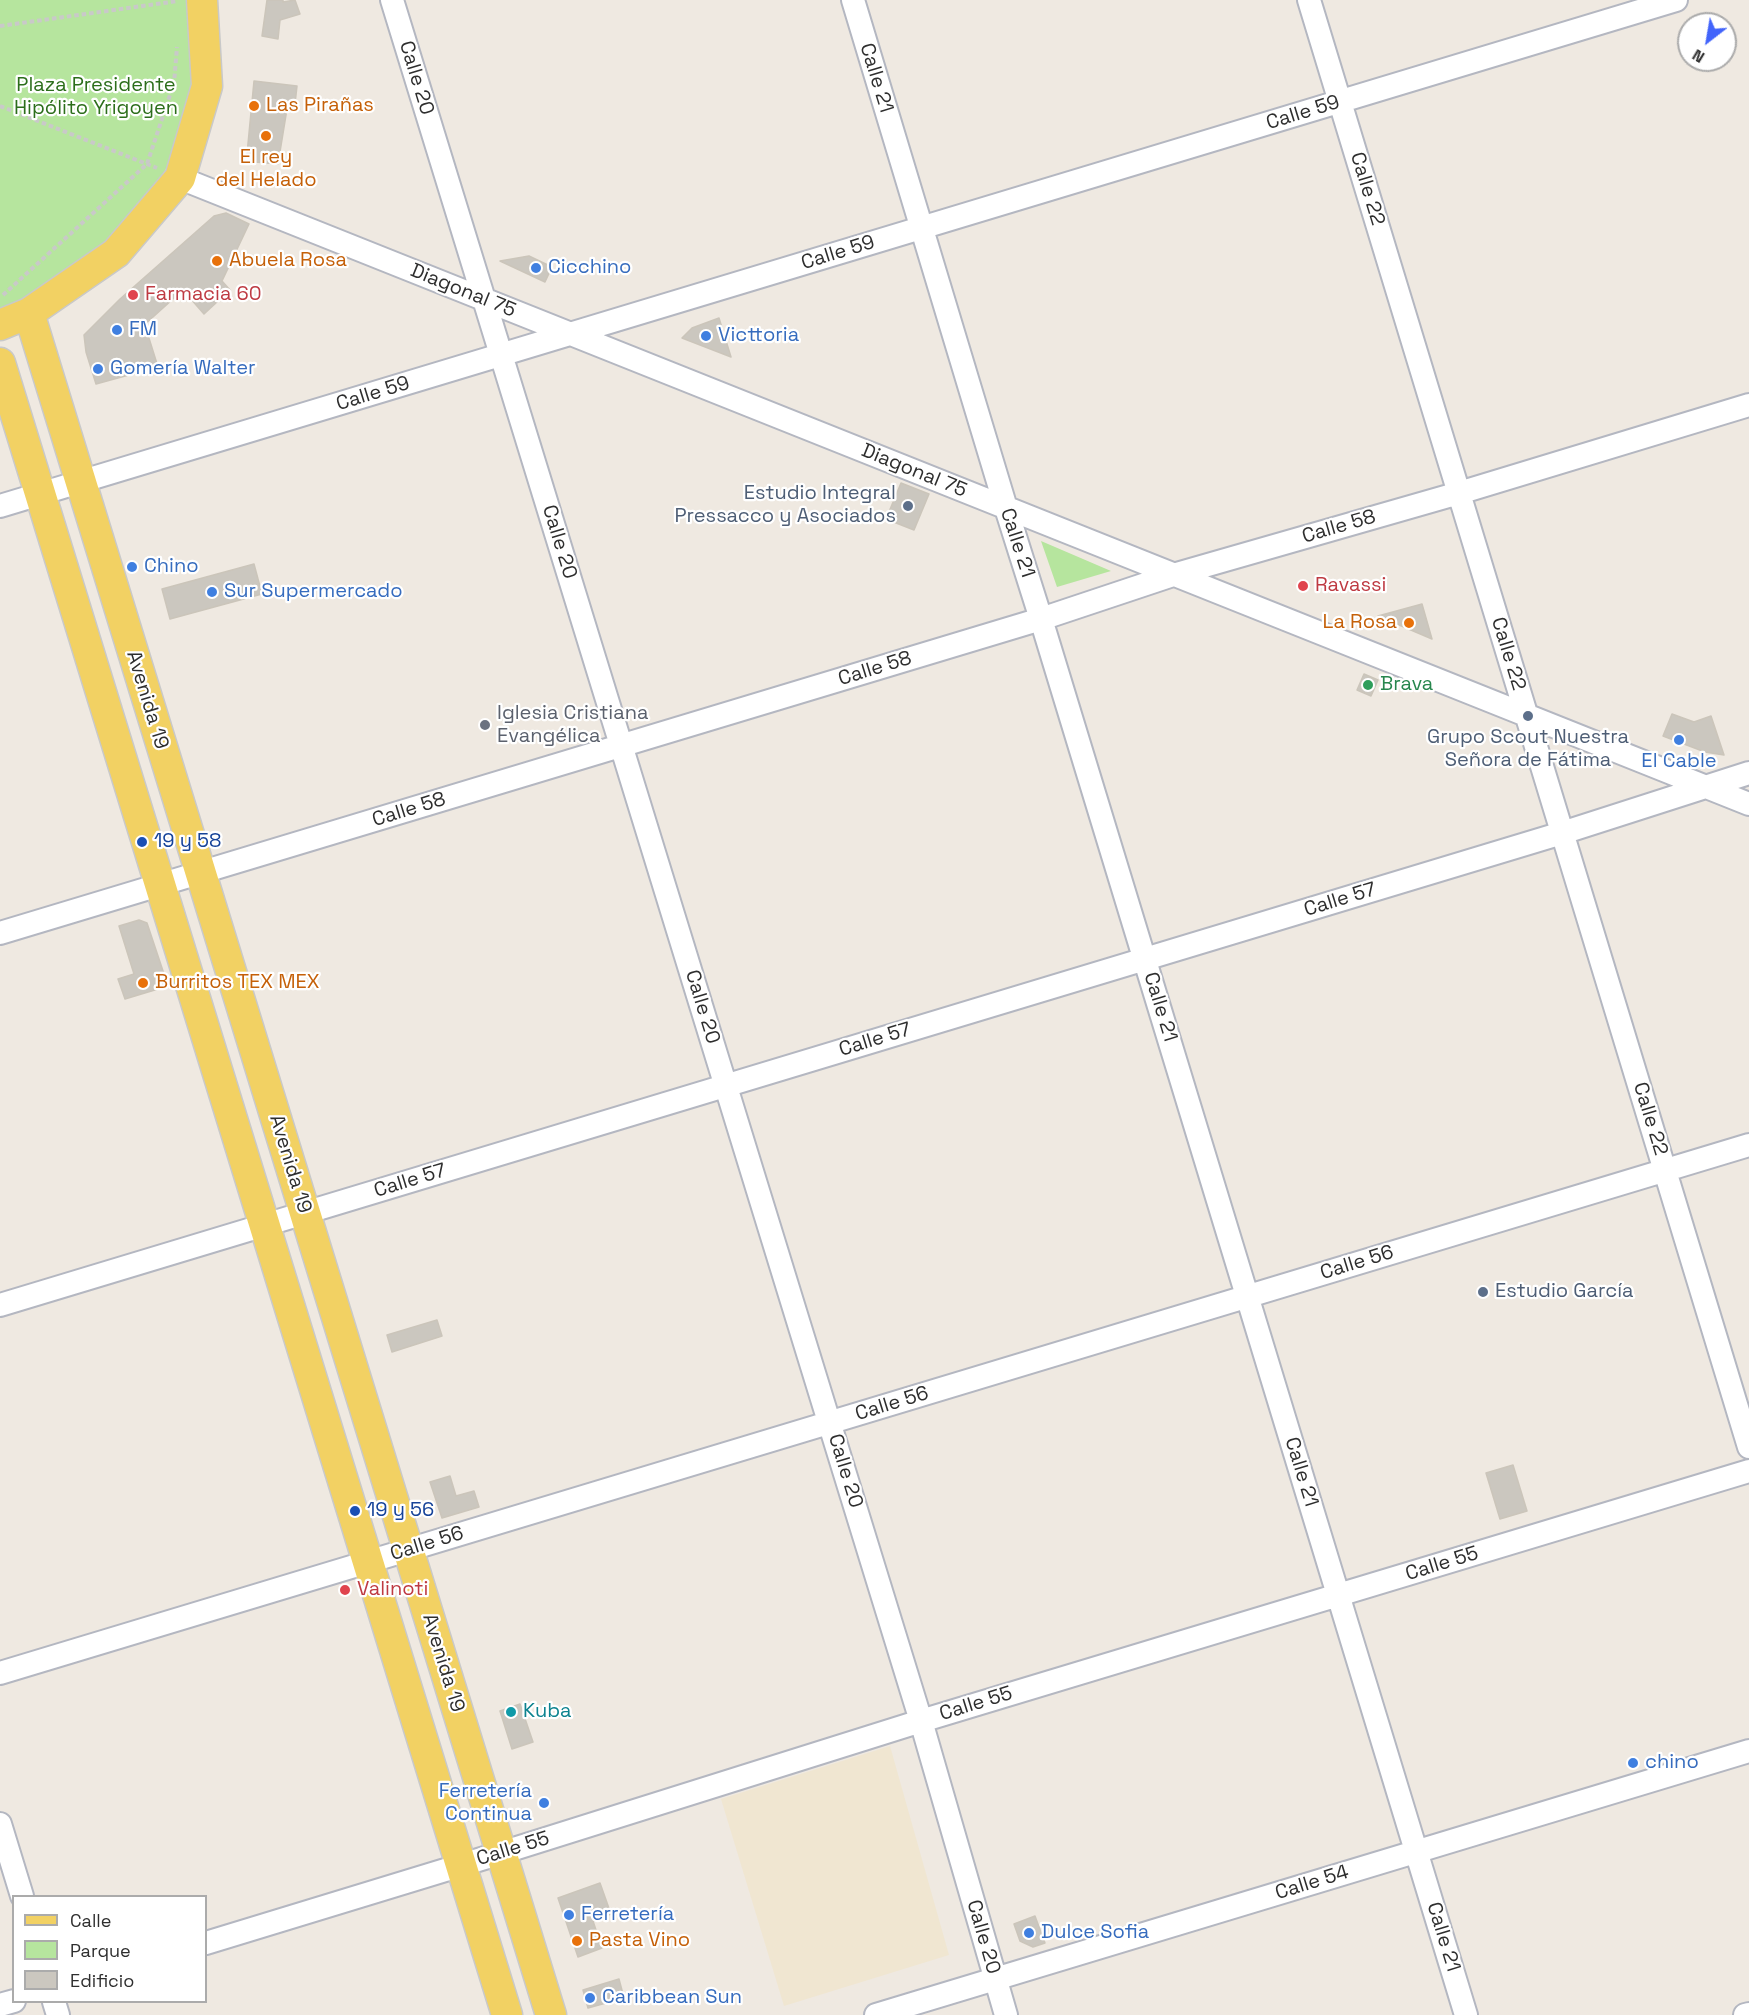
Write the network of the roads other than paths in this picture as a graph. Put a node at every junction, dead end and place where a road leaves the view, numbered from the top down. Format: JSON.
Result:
{"nodes":[{"id":1,"x":202,"y":0,"type":"edge"},
{"id":2,"x":392,"y":0,"type":"edge"},
{"id":3,"x":853,"y":0,"type":"edge"},
{"id":4,"x":1309,"y":0,"type":"edge"},
{"id":5,"x":1676,"y":0,"type":"edge"},
{"id":6,"x":1340,"y":101,"type":"junction"},
{"id":7,"x":180,"y":178,"type":"junction"},
{"id":8,"x":922,"y":228,"type":"junction"},
{"id":9,"x":483,"y":299,"type":"junction"},
{"id":10,"x":29,"y":314,"type":"junction"},
{"id":11,"x":0,"y":325,"type":"edge"},
{"id":12,"x":569,"y":334,"type":"junction"},
{"id":13,"x":502,"y":355,"type":"junction"},
{"id":14,"x":0,"y":363,"type":"edge"},
{"id":15,"x":1749,"y":405,"type":"edge"},
{"id":16,"x":81,"y":482,"type":"junction"},
{"id":17,"x":1459,"y":493,"type":"junction"},
{"id":18,"x":40,"y":494,"type":"junction"},
{"id":19,"x":0,"y":506,"type":"edge"},
{"id":20,"x":1006,"y":508,"type":"junction"},
{"id":21,"x":1173,"y":574,"type":"junction"},
{"id":22,"x":1041,"y":619,"type":"junction"},
{"id":23,"x":1527,"y":715,"type":"junction"},
{"id":24,"x":622,"y":746,"type":"junction"},
{"id":25,"x":1749,"y":773,"type":"edge"},
{"id":26,"x":1704,"y":786,"type":"junction"},
{"id":27,"x":1749,"y":804,"type":"edge"},
{"id":28,"x":1562,"y":833,"type":"junction"},
{"id":29,"x":201,"y":873,"type":"junction"},
{"id":30,"x":160,"y":885,"type":"junction"},
{"id":31,"x":0,"y":933,"type":"edge"},
{"id":32,"x":1145,"y":959,"type":"junction"},
{"id":33,"x":726,"y":1085,"type":"junction"},
{"id":34,"x":1749,"y":1145,"type":"edge"},
{"id":35,"x":1665,"y":1170,"type":"junction"},
{"id":36,"x":305,"y":1212,"type":"junction"},
{"id":37,"x":264,"y":1225,"type":"junction"},
{"id":38,"x":1247,"y":1296,"type":"junction"},
{"id":39,"x":0,"y":1305,"type":"edge"},
{"id":40,"x":830,"y":1422,"type":"junction"},
{"id":41,"x":1749,"y":1447,"type":"edge"},
{"id":42,"x":1749,"y":1471,"type":"edge"},
{"id":43,"x":408,"y":1550,"type":"junction"},
{"id":44,"x":368,"y":1562,"type":"junction"},
{"id":45,"x":1339,"y":1595,"type":"junction"},
{"id":46,"x":0,"y":1673,"type":"edge"},
{"id":47,"x":921,"y":1721,"type":"junction"},
{"id":48,"x":1749,"y":1751,"type":"edge"},
{"id":49,"x":0,"y":1824,"type":"edge"},
{"id":50,"x":1417,"y":1851,"type":"junction"},
{"id":51,"x":501,"y":1853,"type":"junction"},
{"id":52,"x":461,"y":1866,"type":"junction"},
{"id":53,"x":22,"y":1895,"type":"edge"},
{"id":54,"x":207,"y":1943,"type":"edge"},
{"id":55,"x":995,"y":1979,"type":"junction"},
{"id":56,"x":507,"y":2015,"type":"edge"},
{"id":57,"x":551,"y":2015,"type":"edge"},
{"id":58,"x":876,"y":2015,"type":"edge"},
{"id":59,"x":1006,"y":2015,"type":"edge"},
{"id":60,"x":1466,"y":2015,"type":"edge"}],
"edges":[{"from":1,"to":7,"type":"main road"},
{"from":2,"to":9,"type":"street","name":"Calle 20"},
{"from":3,"to":8,"type":"street","name":"Calle 21"},
{"from":4,"to":6,"type":"street","name":"Calle 22"},
{"from":5,"to":6,"type":"street","name":"Calle 59"},
{"from":6,"to":8,"type":"street","name":"Calle 59"},
{"from":6,"to":17,"type":"street","name":"Calle 22"},
{"from":7,"to":9,"type":"street","name":"Diagonal 75"},
{"from":7,"to":10,"type":"main road"},
{"from":8,"to":12,"type":"street","name":"Calle 59"},
{"from":8,"to":20,"type":"street","name":"Calle 21"},
{"from":9,"to":12,"type":"street","name":"Diagonal 75"},
{"from":9,"to":13,"type":"street","name":"Calle 20"},
{"from":10,"to":11,"type":"main road"},
{"from":10,"to":16,"type":"main road","name":"Avenida 19"},
{"from":12,"to":13,"type":"street","name":"Calle 59"},
{"from":12,"to":20,"type":"street","name":"Diagonal 75"},
{"from":13,"to":16,"type":"street","name":"Calle 59"},
{"from":13,"to":24,"type":"street","name":"Calle 20"},
{"from":14,"to":18,"type":"main road"},
{"from":15,"to":17,"type":"street","name":"Calle 58"},
{"from":16,"to":18,"type":"street","name":"Calle 59"},
{"from":16,"to":29,"type":"main road","name":"Avenida 19"},
{"from":17,"to":21,"type":"street","name":"Calle 58"},
{"from":17,"to":23,"type":"street","name":"Calle 22"},
{"from":18,"to":19,"type":"street","name":"Calle 59"},
{"from":18,"to":30,"type":"main road"},
{"from":20,"to":21,"type":"street","name":"Diagonal 75"},
{"from":20,"to":22,"type":"street","name":"Calle 21"},
{"from":21,"to":22,"type":"street","name":"Calle 58"},
{"from":21,"to":23,"type":"street","name":"Diagonal 75"},
{"from":22,"to":24,"type":"street","name":"Calle 58"},
{"from":22,"to":32,"type":"street","name":"Calle 21"},
{"from":23,"to":26,"type":"street","name":"Diagonal 75"},
{"from":23,"to":28,"type":"street","name":"Calle 22"},
{"from":24,"to":29,"type":"street","name":"Calle 58"},
{"from":24,"to":33,"type":"street","name":"Calle 20"},
{"from":25,"to":26,"type":"street","name":"Calle 57"},
{"from":26,"to":27,"type":"street","name":"Diagonal 75"},
{"from":26,"to":28,"type":"street","name":"Calle 57"},
{"from":28,"to":32,"type":"street","name":"Calle 57"},
{"from":28,"to":35,"type":"street","name":"Calle 22"},
{"from":29,"to":30,"type":"street","name":"Calle 58"},
{"from":29,"to":36,"type":"main road","name":"Avenida 19"},
{"from":30,"to":31,"type":"street","name":"Calle 58"},
{"from":30,"to":37,"type":"main road"},
{"from":32,"to":33,"type":"street","name":"Calle 57"},
{"from":32,"to":38,"type":"street","name":"Calle 21"},
{"from":33,"to":36,"type":"street","name":"Calle 57"},
{"from":33,"to":40,"type":"street","name":"Calle 20"},
{"from":34,"to":35,"type":"street","name":"Calle 56"},
{"from":35,"to":38,"type":"street","name":"Calle 56"},
{"from":35,"to":41,"type":"street","name":"Calle 22"},
{"from":36,"to":37,"type":"street","name":"Calle 57"},
{"from":36,"to":43,"type":"main road","name":"Avenida 19"},
{"from":37,"to":39,"type":"street","name":"Calle 57"},
{"from":37,"to":44,"type":"main road"},
{"from":38,"to":40,"type":"street","name":"Calle 56"},
{"from":38,"to":45,"type":"street","name":"Calle 21"},
{"from":40,"to":43,"type":"street","name":"Calle 56"},
{"from":40,"to":47,"type":"street","name":"Calle 20"},
{"from":42,"to":45,"type":"street","name":"Calle 55"},
{"from":43,"to":44,"type":"street","name":"Calle 56"},
{"from":43,"to":51,"type":"main road","name":"Avenida 19"},
{"from":44,"to":46,"type":"street","name":"Calle 56"},
{"from":44,"to":52,"type":"main road"},
{"from":45,"to":47,"type":"street","name":"Calle 55"},
{"from":45,"to":50,"type":"street","name":"Calle 21"},
{"from":47,"to":51,"type":"street","name":"Calle 55"},
{"from":47,"to":55,"type":"street","name":"Calle 20"},
{"from":48,"to":50,"type":"street","name":"Calle 54"},
{"from":49,"to":53,"type":"street"},
{"from":50,"to":55,"type":"street","name":"Calle 54"},
{"from":50,"to":60,"type":"street","name":"Calle 21"},
{"from":51,"to":52,"type":"street","name":"Calle 55"},
{"from":51,"to":57,"type":"main road","name":"Avenida 19"},
{"from":52,"to":54,"type":"street","name":"Calle 55"},
{"from":52,"to":56,"type":"main road"},
{"from":55,"to":58,"type":"street","name":"Calle 54"},
{"from":55,"to":59,"type":"street","name":"Calle 20"}]}
